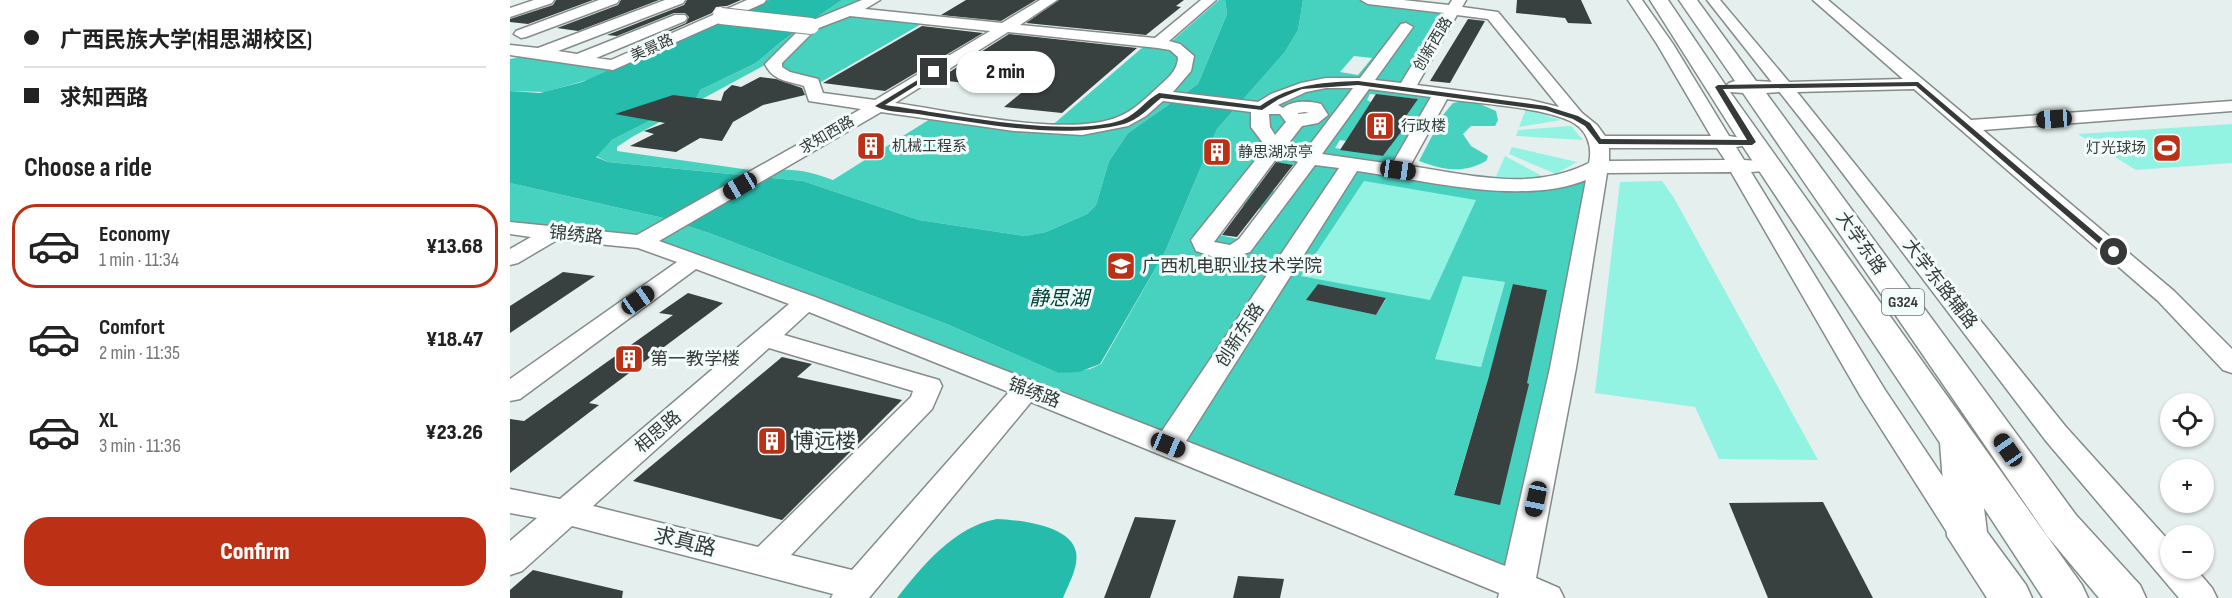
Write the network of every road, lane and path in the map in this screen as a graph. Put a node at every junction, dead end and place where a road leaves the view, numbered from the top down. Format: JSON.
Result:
{"nodes":[{"id":1,"x":548,"y":0,"type":"edge"},
{"id":2,"x":612,"y":0,"type":"edge"},
{"id":3,"x":678,"y":0,"type":"edge"},
{"id":4,"x":759,"y":0,"type":"edge"},
{"id":5,"x":873,"y":0,"type":"edge"},
{"id":6,"x":1050,"y":0,"type":"edge"},
{"id":7,"x":1209,"y":0,"type":"edge"},
{"id":8,"x":1368,"y":0,"type":"edge"},
{"id":9,"x":1635,"y":0,"type":"edge"},
{"id":10,"x":1659,"y":0,"type":"edge"},
{"id":11,"x":1820,"y":0,"type":"edge"},
{"id":12,"x":1456,"y":5,"type":"edge"},
{"id":13,"x":1704,"y":6,"type":"edge"},
{"id":14,"x":658,"y":8,"type":"junction"},
{"id":15,"x":693,"y":12,"type":"junction"},
{"id":16,"x":849,"y":12,"type":"junction"},
{"id":17,"x":510,"y":13,"type":"edge"},
{"id":18,"x":811,"y":26,"type":"junction"},
{"id":19,"x":1007,"y":27,"type":"junction"},
{"id":20,"x":1406,"y":27,"type":"dead end"},
{"id":21,"x":515,"y":33,"type":"edge"},
{"id":22,"x":575,"y":40,"type":"junction"},
{"id":23,"x":1158,"y":43,"type":"junction"},
{"id":24,"x":510,"y":50,"type":"edge"},
{"id":25,"x":539,"y":53,"type":"junction"},
{"id":26,"x":578,"y":60,"type":"junction"},
{"id":27,"x":1364,"y":83,"type":"junction"},
{"id":28,"x":1326,"y":84,"type":"junction"},
{"id":29,"x":1918,"y":84,"type":"junction"},
{"id":30,"x":1718,"y":87,"type":"junction"},
{"id":31,"x":1750,"y":87,"type":"junction"},
{"id":32,"x":1784,"y":87,"type":"junction"},
{"id":33,"x":1407,"y":88,"type":"junction"},
{"id":34,"x":1442,"y":93,"type":"junction"},
{"id":35,"x":1159,"y":95,"type":"junction"},
{"id":36,"x":878,"y":106,"type":"junction"},
{"id":37,"x":2232,"y":106,"type":"edge"},
{"id":38,"x":1262,"y":108,"type":"junction"},
{"id":39,"x":1303,"y":113,"type":"junction"},
{"id":40,"x":1576,"y":117,"type":"junction"},
{"id":41,"x":1346,"y":119,"type":"junction"},
{"id":42,"x":1966,"y":126,"type":"junction"},
{"id":43,"x":1276,"y":147,"type":"junction"},
{"id":44,"x":1598,"y":154,"type":"junction"},
{"id":45,"x":1746,"y":154,"type":"junction"},
{"id":46,"x":1310,"y":158,"type":"junction"},
{"id":47,"x":1352,"y":164,"type":"junction"},
{"id":48,"x":1398,"y":170,"type":"junction"},
{"id":49,"x":510,"y":228,"type":"edge"},
{"id":50,"x":553,"y":233,"type":"junction"},
{"id":51,"x":641,"y":242,"type":"junction"},
{"id":52,"x":510,"y":258,"type":"edge"},
{"id":53,"x":693,"y":261,"type":"junction"},
{"id":54,"x":806,"y":302,"type":"junction"},
{"id":55,"x":765,"y":338,"type":"junction"},
{"id":56,"x":2232,"y":364,"type":"edge"},
{"id":57,"x":1026,"y":390,"type":"junction"},
{"id":58,"x":510,"y":392,"type":"edge"},
{"id":59,"x":1957,"y":439,"type":"junction"},
{"id":60,"x":1168,"y":445,"type":"junction"},
{"id":61,"x":510,"y":501,"type":"edge"},
{"id":62,"x":566,"y":512,"type":"junction"},
{"id":63,"x":1967,"y":536,"type":"junction"},
{"id":64,"x":2160,"y":553,"type":"edge"},
{"id":65,"x":510,"y":561,"type":"edge"},
{"id":66,"x":764,"y":562,"type":"junction"},
{"id":67,"x":2184,"y":579,"type":"edge"},
{"id":68,"x":853,"y":592,"type":"edge"},
{"id":69,"x":1526,"y":594,"type":"edge"},
{"id":70,"x":2011,"y":598,"type":"edge"},
{"id":71,"x":2067,"y":598,"type":"edge"},
{"id":72,"x":2125,"y":598,"type":"edge"},
{"id":73,"x":2200,"y":598,"type":"edge"}],
"edges":[{"from":1,"to":17,"type":"street"},
{"from":2,"to":21,"type":"street"},
{"from":3,"to":14,"type":"street"},
{"from":4,"to":26,"type":"street","name":"美景路"},
{"from":5,"to":16,"type":"street"},
{"from":6,"to":19,"type":"street","name":"求知西路"},
{"from":7,"to":23,"type":"street"},
{"from":8,"to":12,"type":"street"},
{"from":9,"to":45,"type":"street"},
{"from":10,"to":30,"type":"main road","name":"大学东路","number":"G324"},
{"from":11,"to":29,"type":"street"},
{"from":12,"to":33,"type":"street","name":"创新西路"},
{"from":12,"to":40,"type":"street"},
{"from":13,"to":31,"type":"main road","name":"大学东路","number":"G324"},
{"from":13,"to":32,"type":"street","name":"大学东路辅路"},
{"from":14,"to":15,"type":"street"},
{"from":14,"to":22,"type":"street"},
{"from":15,"to":18,"type":"street","bridge":true},
{"from":15,"to":26,"type":"street"},
{"from":16,"to":18,"type":"street"},
{"from":16,"to":19,"type":"street"},
{"from":18,"to":36,"type":"street"},
{"from":19,"to":23,"type":"street"},
{"from":19,"to":36,"type":"street","name":"求知西路"},
{"from":20,"to":27,"type":"street"},
{"from":21,"to":22,"type":"street"},
{"from":22,"to":25,"type":"street"},
{"from":23,"to":35,"type":"street"},
{"from":24,"to":25,"type":"street","name":"美景路"},
{"from":25,"to":26,"type":"street","name":"美景路"},
{"from":27,"to":28,"type":"street"},
{"from":27,"to":33,"type":"street"},
{"from":27,"to":41,"type":"street"},
{"from":28,"to":38,"type":"street"},
{"from":28,"to":39,"type":"street"},
{"from":29,"to":32,"type":"street"},
{"from":29,"to":42,"type":"street"},
{"from":30,"to":31,"type":"main road"},
{"from":30,"to":45,"type":"main road","name":"大学东路","number":"G324"},
{"from":31,"to":32,"type":"main road"},
{"from":31,"to":72,"type":"main road","name":"大学东路","number":"G324"},
{"from":32,"to":64,"type":"street","name":"大学东路辅路"},
{"from":33,"to":34,"type":"street"},
{"from":34,"to":40,"type":"street"},
{"from":34,"to":48,"type":"street"},
{"from":35,"to":36,"type":"street"},
{"from":35,"to":38,"type":"street"},
{"from":36,"to":51,"type":"street","name":"求知西路"},
{"from":37,"to":42,"type":"street"},
{"from":38,"to":39,"type":"street"},
{"from":38,"to":43,"type":"street"},
{"from":39,"to":41,"type":"street"},
{"from":39,"to":43,"type":"street"},
{"from":40,"to":44,"type":"street"},
{"from":41,"to":46,"type":"street"},
{"from":42,"to":56,"type":"street"},
{"from":43,"to":46,"type":"street"},
{"from":43,"to":46,"type":"street"},
{"from":44,"to":45,"type":"street"},
{"from":44,"to":45,"type":"street"},
{"from":44,"to":48,"type":"street"},
{"from":44,"to":69,"type":"street"},
{"from":45,"to":59,"type":"main road","name":"大学东路","number":"G324"},
{"from":45,"to":63,"type":"street"},
{"from":46,"to":47,"type":"street"},
{"from":47,"to":48,"type":"street"},
{"from":47,"to":60,"type":"street","name":"创新东路"},
{"from":49,"to":50,"type":"street","name":"锦绣路"},
{"from":50,"to":51,"type":"street","name":"锦绣路"},
{"from":50,"to":52,"type":"street"},
{"from":51,"to":53,"type":"street","name":"锦绣路"},
{"from":53,"to":54,"type":"street","name":"锦绣路"},
{"from":53,"to":58,"type":"street"},
{"from":54,"to":55,"type":"street","name":"相思路"},
{"from":54,"to":57,"type":"street","name":"锦绣路"},
{"from":55,"to":62,"type":"street","name":"相思路"},
{"from":55,"to":66,"type":"street"},
{"from":57,"to":60,"type":"street","name":"锦绣路"},
{"from":57,"to":68,"type":"street"},
{"from":59,"to":63,"type":"main road"},
{"from":59,"to":71,"type":"main road","name":"大学东路","number":"G324"},
{"from":60,"to":69,"type":"street","name":"锦绣路"},
{"from":61,"to":62,"type":"street","name":"求真路"},
{"from":62,"to":65,"type":"street","name":"相思路"},
{"from":62,"to":66,"type":"street","name":"求真路"},
{"from":63,"to":70,"type":"main road"},
{"from":66,"to":68,"type":"street","name":"求真路"},
{"from":67,"to":73,"type":"street"}]}
